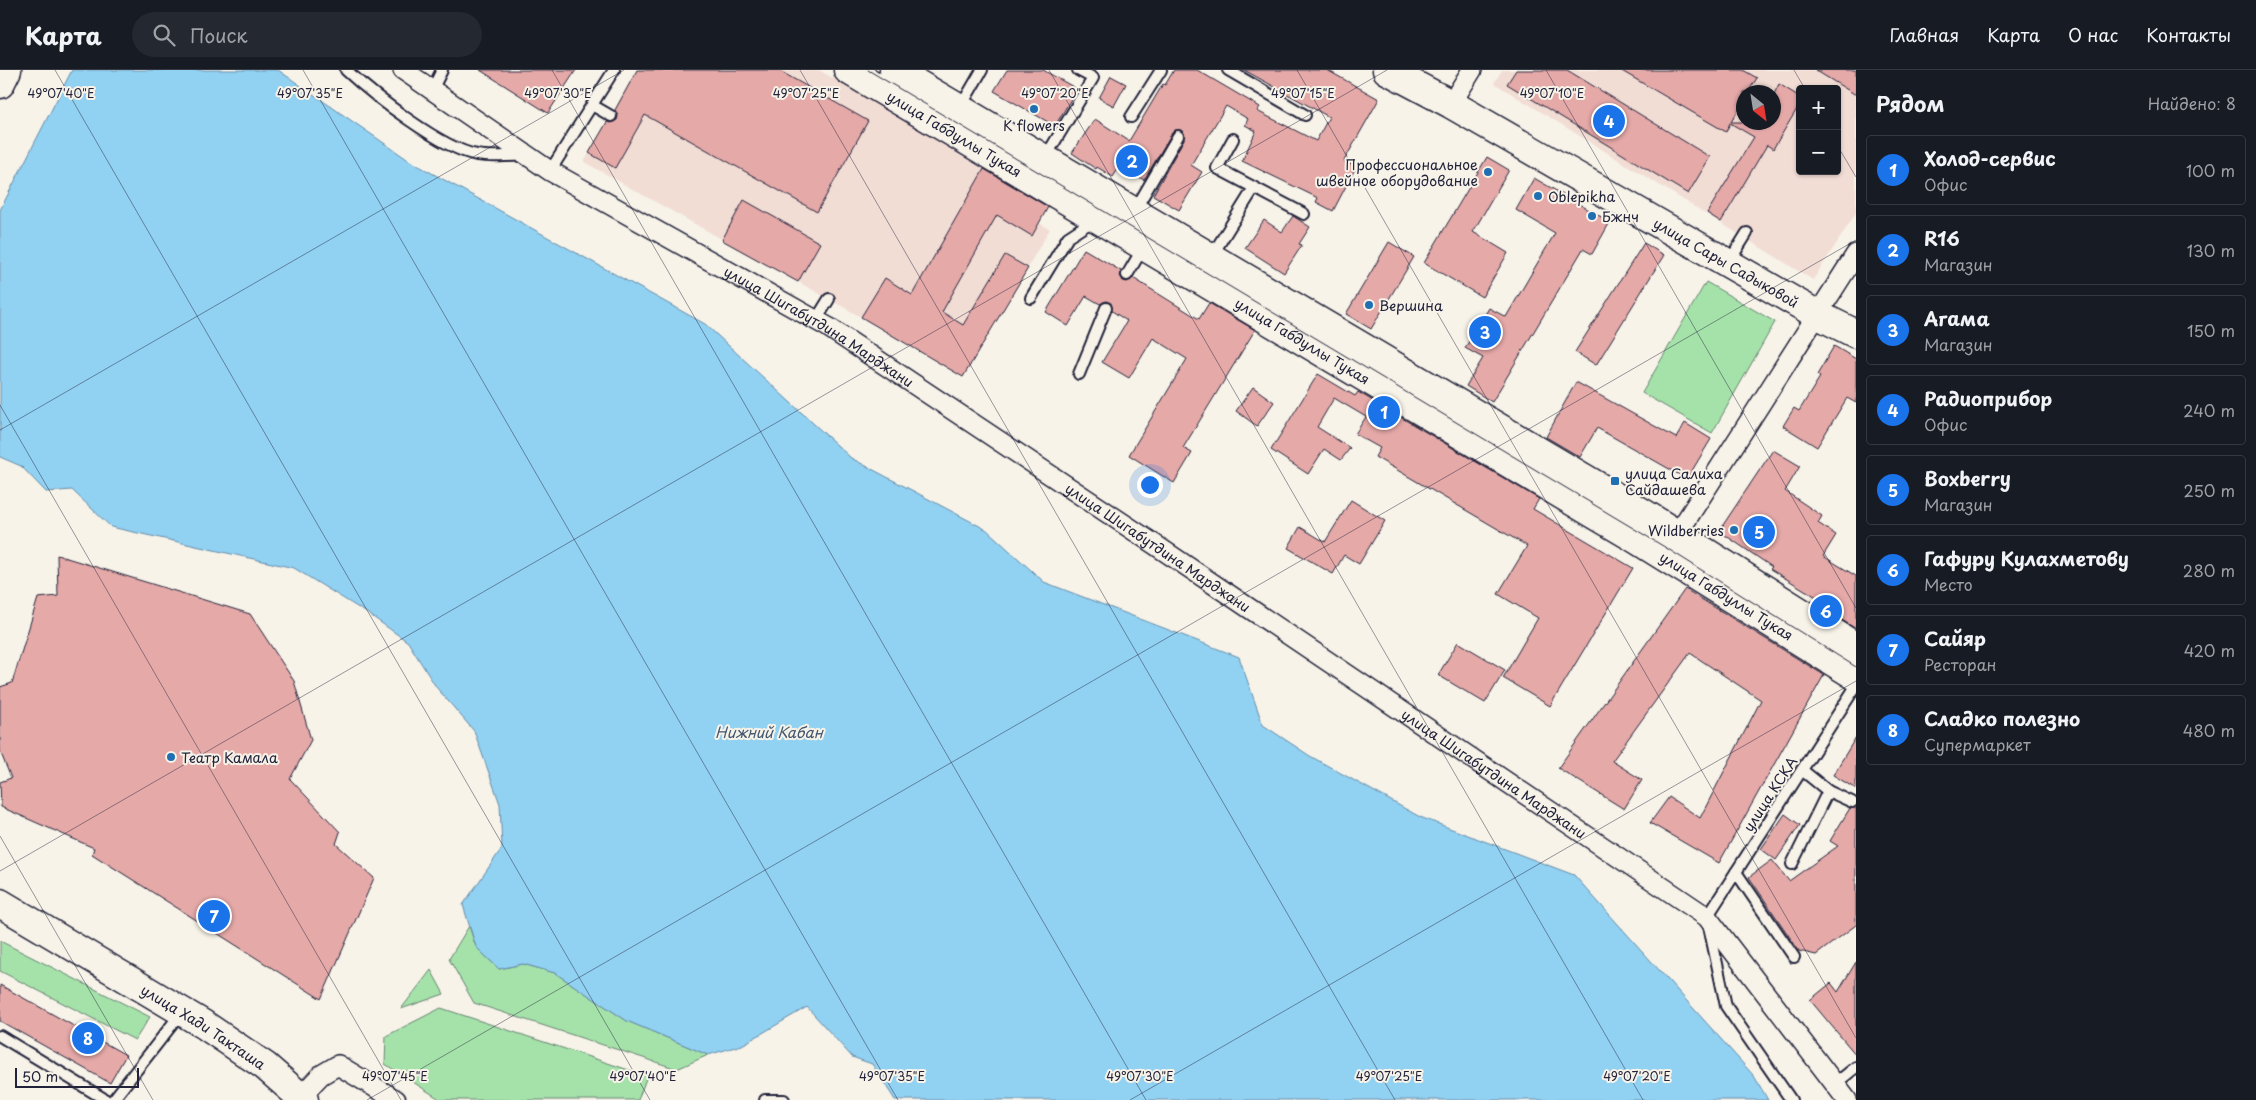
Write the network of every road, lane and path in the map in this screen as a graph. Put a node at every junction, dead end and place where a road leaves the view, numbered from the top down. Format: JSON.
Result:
{"nodes":[{"id":1,"x":7,"y":70,"type":"edge"},
{"id":2,"x":346,"y":70,"type":"edge"},
{"id":3,"x":403,"y":70,"type":"edge"},
{"id":4,"x":442,"y":70,"type":"edge"},
{"id":5,"x":614,"y":70,"type":"edge"},
{"id":6,"x":848,"y":70,"type":"edge"},
{"id":7,"x":894,"y":70,"type":"edge"},
{"id":8,"x":982,"y":70,"type":"edge"},
{"id":9,"x":988,"y":70,"type":"edge"},
{"id":10,"x":1078,"y":70,"type":"edge"},
{"id":11,"x":1161,"y":70,"type":"edge"},
{"id":12,"x":1228,"y":70,"type":"edge"},
{"id":13,"x":1388,"y":70,"type":"edge"},
{"id":14,"x":1472,"y":70,"type":"edge"},
{"id":15,"x":0,"y":84,"type":"edge"},
{"id":16,"x":432,"y":90,"type":"junction"},
{"id":17,"x":963,"y":103,"type":"junction"},
{"id":18,"x":1451,"y":104,"type":"junction"},
{"id":19,"x":592,"y":105,"type":"junction"},
{"id":20,"x":610,"y":116,"type":"dead end"},
{"id":21,"x":1305,"y":116,"type":"dead end"},
{"id":22,"x":1132,"y":117,"type":"dead end"},
{"id":23,"x":1178,"y":136,"type":"dead end"},
{"id":24,"x":1233,"y":139,"type":"dead end"},
{"id":25,"x":527,"y":156,"type":"junction"},
{"id":26,"x":1044,"y":159,"type":"junction"},
{"id":27,"x":550,"y":172,"type":"junction"},
{"id":28,"x":1254,"y":188,"type":"junction"},
{"id":29,"x":1134,"y":212,"type":"junction"},
{"id":30,"x":1304,"y":214,"type":"dead end"},
{"id":31,"x":1093,"y":216,"type":"junction"},
{"id":32,"x":1747,"y":233,"type":"dead end"},
{"id":33,"x":1144,"y":246,"type":"junction"},
{"id":34,"x":1856,"y":254,"type":"edge"},
{"id":35,"x":1211,"y":257,"type":"junction"},
{"id":36,"x":1728,"y":263,"type":"junction"},
{"id":37,"x":1127,"y":274,"type":"dead end"},
{"id":38,"x":1031,"y":298,"type":"dead end"},
{"id":39,"x":829,"y":299,"type":"dead end"},
{"id":40,"x":1106,"y":308,"type":"dead end"},
{"id":41,"x":1818,"y":315,"type":"junction"},
{"id":42,"x":816,"y":320,"type":"junction"},
{"id":43,"x":1856,"y":334,"type":"edge"},
{"id":44,"x":1079,"y":374,"type":"dead end"},
{"id":45,"x":1670,"y":545,"type":"junction"},
{"id":46,"x":1855,"y":643,"type":"edge"},
{"id":47,"x":1856,"y":676,"type":"edge"},
{"id":48,"x":1856,"y":686,"type":"edge"},
{"id":49,"x":1802,"y":770,"type":"junction"},
{"id":50,"x":1828,"y":791,"type":"junction"},
{"id":51,"x":1852,"y":802,"type":"dead end"},
{"id":52,"x":1792,"y":864,"type":"dead end"},
{"id":53,"x":1736,"y":872,"type":"junction"},
{"id":54,"x":2,"y":909,"type":"edge"},
{"id":55,"x":1707,"y":917,"type":"junction"},
{"id":56,"x":1794,"y":957,"type":"dead end"},
{"id":57,"x":182,"y":1011,"type":"junction"},
{"id":58,"x":0,"y":1036,"type":"edge"},
{"id":59,"x":1856,"y":1067,"type":"edge"},
{"id":60,"x":1835,"y":1084,"type":"junction"},
{"id":61,"x":301,"y":1099,"type":"edge"},
{"id":62,"x":106,"y":1100,"type":"edge"},
{"id":63,"x":114,"y":1100,"type":"edge"},
{"id":64,"x":396,"y":1100,"type":"edge"},
{"id":65,"x":766,"y":1100,"type":"edge"},
{"id":66,"x":784,"y":1100,"type":"edge"},
{"id":67,"x":1791,"y":1100,"type":"edge"},
{"id":68,"x":1847,"y":1100,"type":"edge"}],
"edges":[{"from":1,"to":15,"type":"main road"},
{"from":2,"to":25,"type":"lane"},
{"from":3,"to":16,"type":"street","name":"улица Шигабутдина Марджани"},
{"from":4,"to":16,"type":"lane"},
{"from":5,"to":19,"type":"lane"},
{"from":6,"to":31,"type":"main road","name":"улица Габдуллы Тукая"},
{"from":7,"to":17,"type":"main road","name":"улица Габдуллы Тукая"},
{"from":8,"to":17,"type":"lane"},
{"from":9,"to":17,"type":"lane"},
{"from":10,"to":26,"type":"lane"},
{"from":11,"to":22,"type":"lane"},
{"from":12,"to":21,"type":"lane"},
{"from":13,"to":18,"type":"main road","name":"улица Сары Садыковой"},
{"from":14,"to":18,"type":"street"},
{"from":16,"to":25,"type":"street","name":"улица Шигабутдина Марджани"},
{"from":17,"to":26,"type":"main road","name":"улица Габдуллы Тукая"},
{"from":18,"to":36,"type":"main road","name":"улица Сары Садыковой"},
{"from":19,"to":20,"type":"lane"},
{"from":19,"to":27,"type":"lane"},
{"from":23,"to":29,"type":"lane"},
{"from":24,"to":28,"type":"lane"},
{"from":25,"to":27,"type":"street","name":"улица Шигабутдина Марджани"},
{"from":26,"to":29,"type":"main road","name":"улица Габдуллы Тукая"},
{"from":27,"to":42,"type":"street","name":"улица Шигабутдина Марджани"},
{"from":28,"to":30,"type":"lane"},
{"from":28,"to":35,"type":"lane"},
{"from":29,"to":35,"type":"main road","name":"улица Габдуллы Тукая"},
{"from":31,"to":33,"type":"main road","name":"улица Габдуллы Тукая"},
{"from":31,"to":38,"type":"lane"},
{"from":32,"to":36,"type":"lane"},
{"from":33,"to":37,"type":"lane"},
{"from":33,"to":45,"type":"main road","name":"улица Габдуллы Тукая"},
{"from":34,"to":41,"type":"street"},
{"from":35,"to":45,"type":"main road","name":"улица Габдуллы Тукая"},
{"from":36,"to":41,"type":"main road","name":"улица Сары Садыковой"},
{"from":39,"to":42,"type":"lane"},
{"from":40,"to":44,"type":"lane"},
{"from":41,"to":43,"type":"main road","name":"улица Сары Садыковой"},
{"from":41,"to":45,"type":"street"},
{"from":42,"to":55,"type":"street","name":"улица Шигабутдина Марджани"},
{"from":45,"to":46,"type":"main road","name":"улица Габдуллы Тукая"},
{"from":45,"to":47,"type":"main road","name":"улица Габдуллы Тукая"},
{"from":48,"to":49,"type":"lane","name":"улица КСКА"},
{"from":49,"to":50,"type":"lane"},
{"from":49,"to":53,"type":"lane","name":"улица КСКА"},
{"from":50,"to":51,"type":"lane"},
{"from":50,"to":52,"type":"lane"},
{"from":53,"to":55,"type":"lane","name":"улица КСКА"},
{"from":53,"to":56,"type":"lane"},
{"from":54,"to":57,"type":"main road","name":"улица Хади Такташа"},
{"from":55,"to":60,"type":"street","name":"улица Шигабутдина Марджани"},
{"from":55,"to":67,"type":"lane"},
{"from":57,"to":61,"type":"main road","name":"улица Хади Такташа"},
{"from":57,"to":63,"type":"lane"},
{"from":58,"to":62,"type":"lane"},
{"from":59,"to":60,"type":"lane"},
{"from":60,"to":68,"type":"street","name":"улица Шигабутдина Марджани"},
{"from":61,"to":64,"type":"street","name":"улица Хади Такташа"},
{"from":65,"to":66,"type":"lane"}]}
